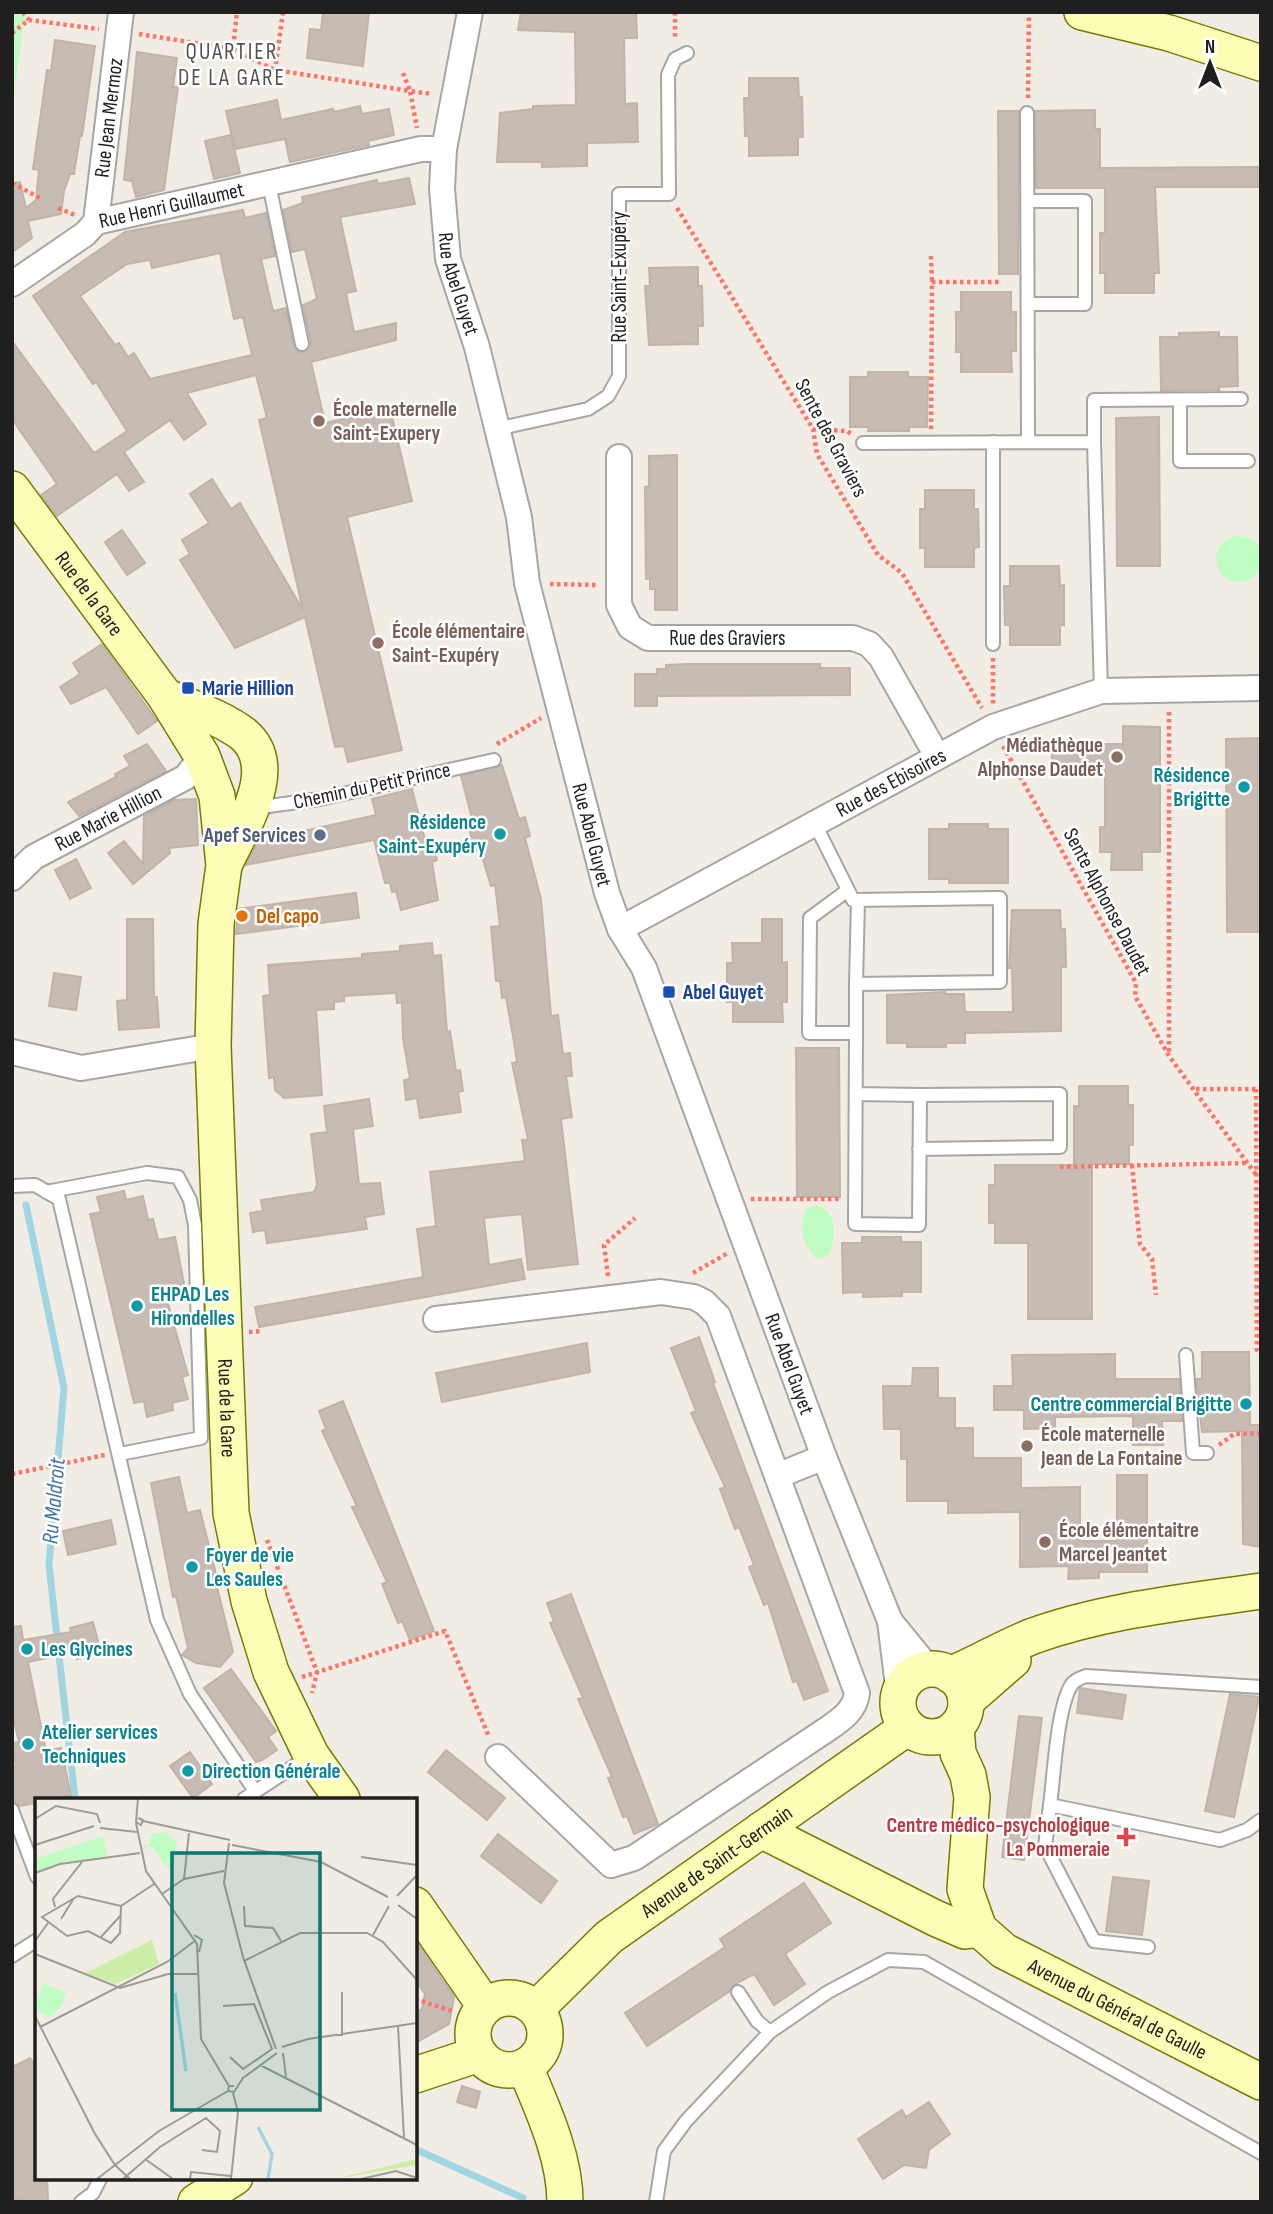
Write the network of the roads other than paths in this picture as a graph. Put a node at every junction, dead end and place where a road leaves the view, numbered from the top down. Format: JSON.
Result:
{"nodes":[{"id":1,"x":121,"y":12,"type":"edge"},
{"id":2,"x":470,"y":12,"type":"edge"},
{"id":3,"x":1082,"y":12,"type":"edge"},
{"id":4,"x":681,"y":56,"type":"road end"},
{"id":5,"x":1261,"y":63,"type":"edge"},
{"id":6,"x":1027,"y":113,"type":"road end"},
{"id":7,"x":444,"y":149,"type":"junction"},
{"id":8,"x":269,"y":184,"type":"junction"},
{"id":9,"x":1028,"y":201,"type":"junction"},
{"id":10,"x":96,"y":222,"type":"junction"},
{"id":11,"x":12,"y":285,"type":"edge"},
{"id":12,"x":1028,"y":304,"type":"junction"},
{"id":13,"x":302,"y":344,"type":"dead end"},
{"id":14,"x":1241,"y":399,"type":"dead end"},
{"id":15,"x":1180,"y":400,"type":"junction"},
{"id":16,"x":496,"y":429,"type":"junction"},
{"id":17,"x":993,"y":442,"type":"junction"},
{"id":18,"x":1028,"y":442,"type":"junction"},
{"id":19,"x":1094,"y":442,"type":"junction"},
{"id":20,"x":863,"y":443,"type":"road end"},
{"id":21,"x":619,"y":457,"type":"dead end"},
{"id":22,"x":1248,"y":461,"type":"dead end"},
{"id":23,"x":12,"y":489,"type":"edge"},
{"id":24,"x":993,"y":644,"type":"road end"},
{"id":25,"x":1261,"y":688,"type":"edge"},
{"id":26,"x":1101,"y":691,"type":"junction"},
{"id":27,"x":165,"y":696,"type":"junction"},
{"id":28,"x":216,"y":719,"type":"junction"},
{"id":29,"x":202,"y":756,"type":"junction"},
{"id":30,"x":937,"y":756,"type":"junction"},
{"id":31,"x":494,"y":760,"type":"dead end"},
{"id":32,"x":235,"y":809,"type":"junction"},
{"id":33,"x":815,"y":824,"type":"junction"},
{"id":34,"x":12,"y":878,"type":"edge"},
{"id":35,"x":853,"y":895,"type":"junction"},
{"id":36,"x":620,"y":929,"type":"junction"},
{"id":37,"x":856,"y":984,"type":"junction"},
{"id":38,"x":856,"y":1033,"type":"junction"},
{"id":39,"x":213,"y":1046,"type":"junction"},
{"id":40,"x":12,"y":1052,"type":"edge"},
{"id":41,"x":856,"y":1094,"type":"junction"},
{"id":42,"x":920,"y":1095,"type":"junction"},
{"id":43,"x":919,"y":1149,"type":"junction"},
{"id":44,"x":12,"y":1186,"type":"edge"},
{"id":45,"x":46,"y":1192,"type":"junction"},
{"id":46,"x":436,"y":1319,"type":"dead end"},
{"id":47,"x":1186,"y":1355,"type":"dead end"},
{"id":48,"x":1207,"y":1453,"type":"road end"},
{"id":49,"x":120,"y":1454,"type":"junction"},
{"id":50,"x":824,"y":1457,"type":"junction"},
{"id":51,"x":777,"y":1476,"type":"junction"},
{"id":52,"x":1260,"y":1599,"type":"edge"},
{"id":53,"x":890,"y":1621,"type":"junction"},
{"id":54,"x":1261,"y":1687,"type":"edge"},
{"id":55,"x":937,"y":1711,"type":"junction"},
{"id":56,"x":311,"y":1755,"type":"junction"},
{"id":57,"x":498,"y":1757,"type":"road end"},
{"id":58,"x":255,"y":1791,"type":"junction"},
{"id":59,"x":245,"y":1798,"type":"edge"},
{"id":60,"x":341,"y":1798,"type":"edge"},
{"id":61,"x":1050,"y":1805,"type":"junction"},
{"id":62,"x":12,"y":1810,"type":"edge"},
{"id":63,"x":1261,"y":1820,"type":"edge"},
{"id":64,"x":761,"y":1830,"type":"junction"},
{"id":65,"x":35,"y":1872,"type":"edge"},
{"id":66,"x":416,"y":1907,"type":"edge"},
{"id":67,"x":979,"y":1929,"type":"junction"},
{"id":68,"x":35,"y":1941,"type":"edge"},
{"id":69,"x":1147,"y":1947,"type":"dead end"},
{"id":70,"x":12,"y":1956,"type":"edge"},
{"id":71,"x":738,"y":1992,"type":"dead end"},
{"id":72,"x":536,"y":2009,"type":"junction"},
{"id":73,"x":480,"y":2013,"type":"junction"},
{"id":74,"x":770,"y":2032,"type":"junction"},
{"id":75,"x":479,"y":2054,"type":"junction"},
{"id":76,"x":524,"y":2067,"type":"junction"},
{"id":77,"x":416,"y":2075,"type":"edge"},
{"id":78,"x":1261,"y":2082,"type":"edge"},
{"id":79,"x":1261,"y":2153,"type":"edge"},
{"id":80,"x":100,"y":2179,"type":"edge"},
{"id":81,"x":232,"y":2179,"type":"edge"},
{"id":82,"x":81,"y":2202,"type":"edge"},
{"id":83,"x":196,"y":2202,"type":"edge"},
{"id":84,"x":565,"y":2202,"type":"edge"},
{"id":85,"x":656,"y":2202,"type":"edge"}],
"edges":[{"from":1,"to":10,"type":"street","name":"Rue Jean Mermoz"},
{"from":2,"to":7,"type":"street","name":"Rue Abel Guyet"},
{"from":3,"to":5,"type":"street"},
{"from":4,"to":16,"type":"lane","name":"Rue Saint-Exupéry"},
{"from":6,"to":9,"type":"lane"},
{"from":7,"to":8,"type":"street","name":"Rue Henri Guillaumet"},
{"from":7,"to":16,"type":"street","name":"Rue Abel Guyet"},
{"from":8,"to":10,"type":"street","name":"Rue Henri Guillaumet"},
{"from":8,"to":13,"type":"lane","name":"Rue Henri Guillaumet"},
{"from":9,"to":12,"type":"lane"},
{"from":9,"to":12,"type":"lane"},
{"from":10,"to":11,"type":"street","name":"Rue Henri Guillaumet"},
{"from":12,"to":18,"type":"lane"},
{"from":14,"to":15,"type":"lane"},
{"from":15,"to":19,"type":"lane"},
{"from":15,"to":22,"type":"lane"},
{"from":16,"to":36,"type":"street","name":"Rue Abel Guyet"},
{"from":17,"to":18,"type":"lane"},
{"from":17,"to":20,"type":"lane"},
{"from":17,"to":24,"type":"lane"},
{"from":18,"to":19,"type":"lane"},
{"from":19,"to":26,"type":"lane"},
{"from":21,"to":30,"type":"street","name":"Rue des Graviers"},
{"from":23,"to":27,"type":"street","name":"Rue de la Gare"},
{"from":25,"to":26,"type":"street","name":"Rue des Ebisoires"},
{"from":26,"to":30,"type":"street","name":"Rue des Ebisoires"},
{"from":27,"to":28,"type":"street","name":"Rue de la Gare"},
{"from":27,"to":29,"type":"street","name":"Rue de la Gare"},
{"from":28,"to":29,"type":"street"},
{"from":28,"to":32,"type":"street","name":"Rue de la Gare"},
{"from":29,"to":32,"type":"street","name":"Rue de la Gare"},
{"from":29,"to":34,"type":"street","name":"Rue Marie Hillion"},
{"from":30,"to":33,"type":"street","name":"Rue des Ebisoires"},
{"from":31,"to":32,"type":"lane","name":"Chemin du Petit Prince"},
{"from":32,"to":39,"type":"street","name":"Rue de la Gare"},
{"from":33,"to":35,"type":"lane"},
{"from":33,"to":36,"type":"street","name":"Rue des Ebisoires"},
{"from":35,"to":37,"type":"lane"},
{"from":35,"to":37,"type":"lane"},
{"from":35,"to":38,"type":"lane"},
{"from":36,"to":50,"type":"street","name":"Rue Abel Guyet"},
{"from":37,"to":38,"type":"lane"},
{"from":38,"to":41,"type":"lane"},
{"from":39,"to":40,"type":"street"},
{"from":39,"to":56,"type":"street","name":"Rue de la Gare"},
{"from":41,"to":42,"type":"lane"},
{"from":41,"to":43,"type":"lane"},
{"from":42,"to":43,"type":"lane"},
{"from":42,"to":43,"type":"lane"},
{"from":44,"to":45,"type":"lane"},
{"from":45,"to":49,"type":"lane"},
{"from":45,"to":49,"type":"lane"},
{"from":46,"to":51,"type":"street"},
{"from":47,"to":48,"type":"lane"},
{"from":49,"to":58,"type":"lane"},
{"from":50,"to":51,"type":"street"},
{"from":50,"to":53,"type":"street","name":"Rue Abel Guyet"},
{"from":51,"to":57,"type":"street"},
{"from":52,"to":55,"type":"street","name":"Avenue de Saint-Germain"},
{"from":53,"to":55,"type":"street","name":"Rue Abel Guyet"},
{"from":53,"to":55,"type":"street","name":"Rue Abel Guyet"},
{"from":54,"to":61,"type":"lane"},
{"from":55,"to":64,"type":"street","name":"Avenue de Saint-Germain"},
{"from":55,"to":67,"type":"street"},
{"from":56,"to":58,"type":"lane"},
{"from":56,"to":60,"type":"street","name":"Rue de la Gare"},
{"from":58,"to":59,"type":"lane"},
{"from":61,"to":63,"type":"lane"},
{"from":61,"to":69,"type":"lane"},
{"from":62,"to":65,"type":"lane"},
{"from":64,"to":67,"type":"street","name":"Avenue du Général de Gaulle"},
{"from":64,"to":72,"type":"street","name":"Avenue de Saint-Germain"},
{"from":66,"to":73,"type":"street"},
{"from":67,"to":78,"type":"street","name":"Avenue du Général de Gaulle"},
{"from":68,"to":70,"type":"lane"},
{"from":71,"to":74,"type":"lane"},
{"from":72,"to":73,"type":"street"},
{"from":72,"to":76,"type":"street"},
{"from":73,"to":75,"type":"street"},
{"from":74,"to":79,"type":"lane"},
{"from":74,"to":85,"type":"lane"},
{"from":75,"to":76,"type":"street"},
{"from":75,"to":77,"type":"street"},
{"from":76,"to":84,"type":"street"},
{"from":80,"to":82,"type":"lane"},
{"from":81,"to":83,"type":"street"}]}
